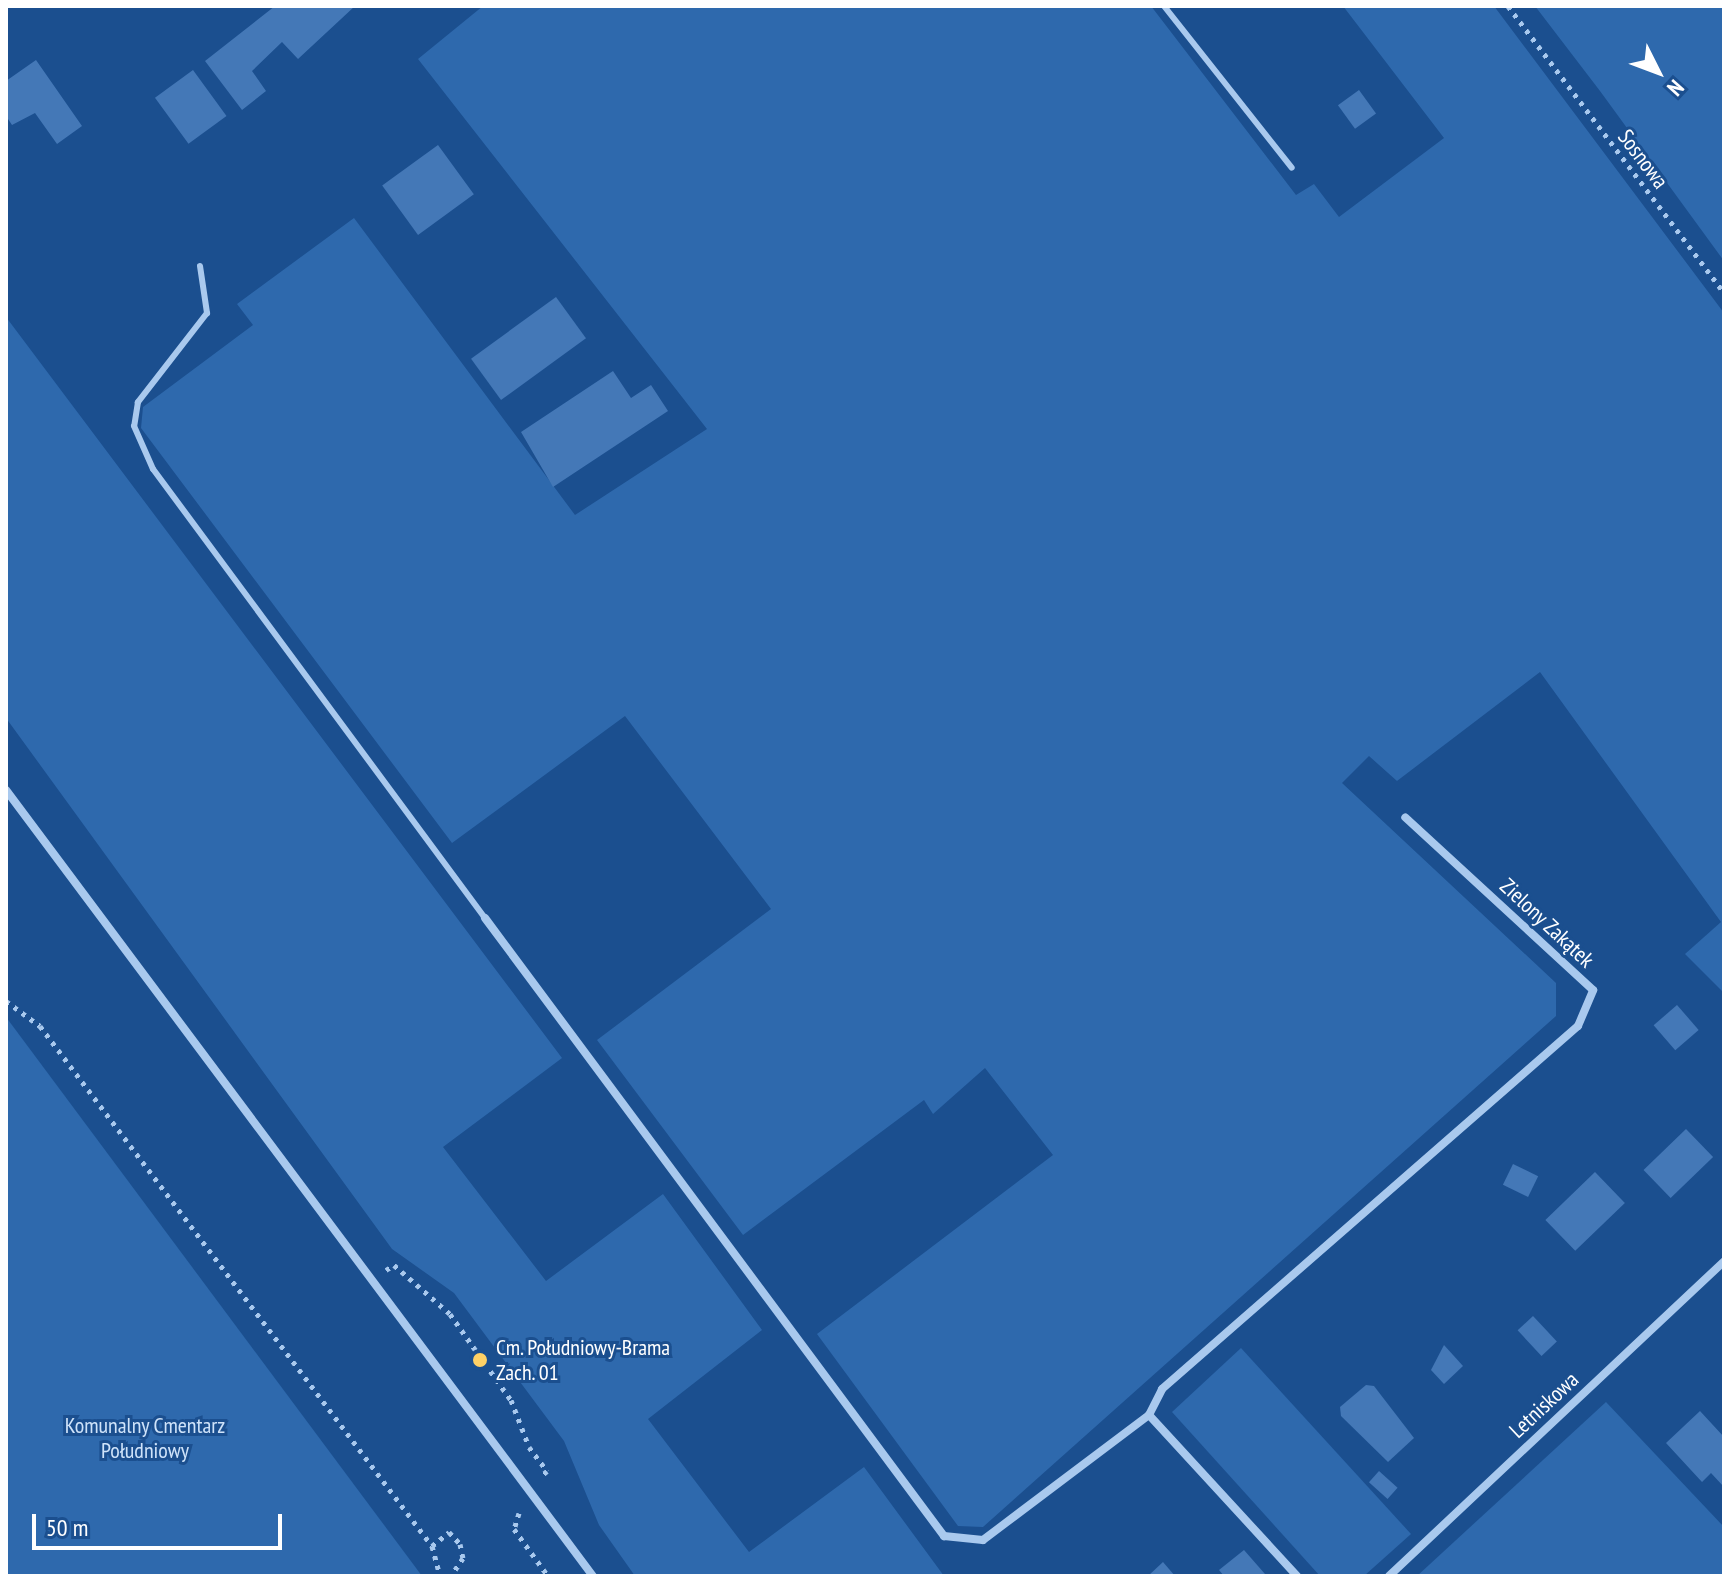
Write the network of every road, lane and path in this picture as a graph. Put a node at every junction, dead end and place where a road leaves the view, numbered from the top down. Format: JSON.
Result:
{"nodes":[{"id":1,"x":1164,"y":6,"type":"edge"},
{"id":2,"x":1508,"y":6,"type":"edge"},
{"id":3,"x":1292,"y":168,"type":"dead end"},
{"id":4,"x":200,"y":266,"type":"dead end"},
{"id":5,"x":1724,"y":293,"type":"edge"},
{"id":6,"x":6,"y":790,"type":"edge"},
{"id":7,"x":1405,"y":817,"type":"dead end"},
{"id":8,"x":485,"y":918,"type":"joint"},
{"id":9,"x":6,"y":1001,"type":"edge"},
{"id":10,"x":1724,"y":1261,"type":"edge"},
{"id":11,"x":1149,"y":1415,"type":"junction"},
{"id":12,"x":432,"y":1546,"type":"junction"},
{"id":13,"x":440,"y":1576,"type":"edge"},
{"id":14,"x":451,"y":1576,"type":"edge"},
{"id":15,"x":593,"y":1576,"type":"edge"},
{"id":16,"x":1297,"y":1576,"type":"edge"},
{"id":17,"x":1389,"y":1576,"type":"edge"}],
"edges":[{"from":1,"to":3,"type":"lane"},
{"from":2,"to":5,"type":"path","name":"Sosnowa"},
{"from":4,"to":8,"type":"lane"},
{"from":6,"to":15,"type":"street"},
{"from":7,"to":11,"type":"street","name":"Zielony Zakątek"},
{"from":8,"to":11,"type":"street"},
{"from":9,"to":12,"type":"path"},
{"from":10,"to":17,"type":"street","name":"Letniskowa"},
{"from":11,"to":16,"type":"street"},
{"from":12,"to":13,"type":"path"},
{"from":12,"to":14,"type":"path"}]}
